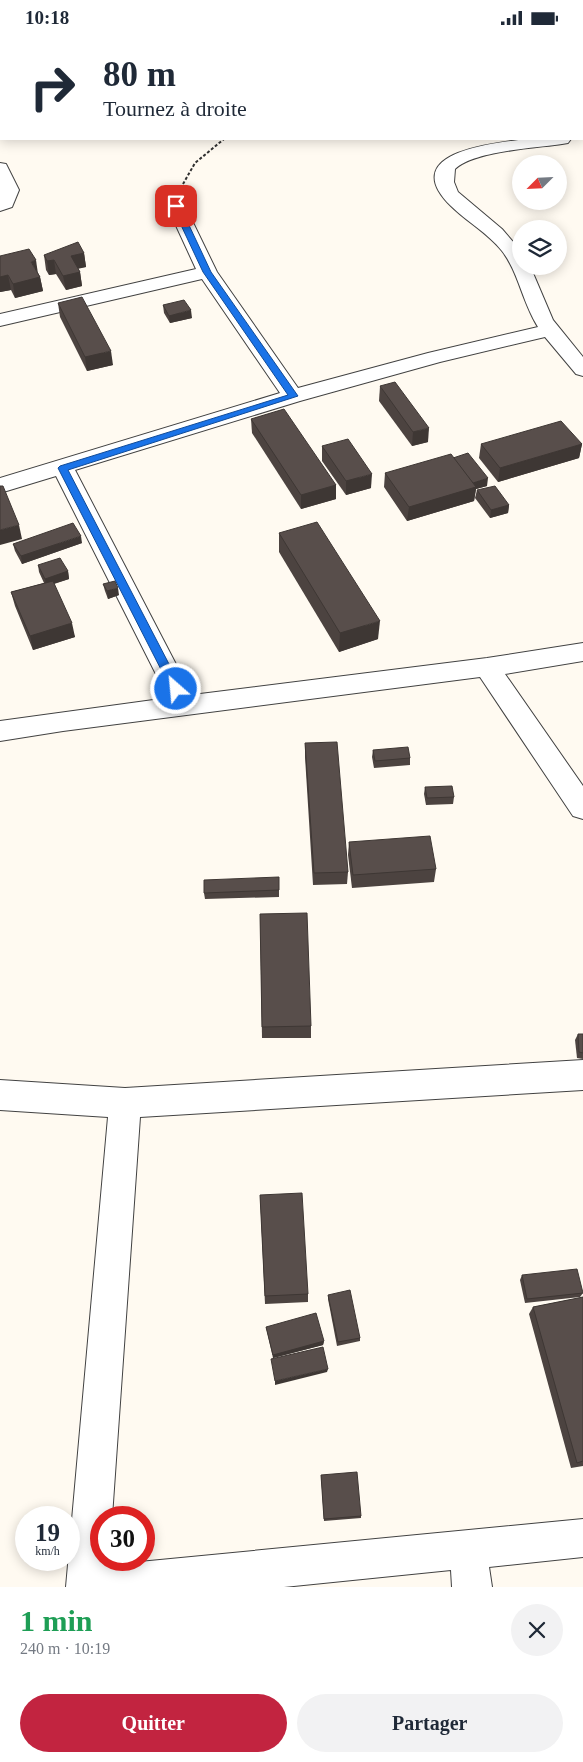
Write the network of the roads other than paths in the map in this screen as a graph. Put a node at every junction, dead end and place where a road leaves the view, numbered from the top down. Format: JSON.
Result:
{"nodes":[{"id":1,"x":548,"y":140,"type":"edge"},
{"id":2,"x":520,"y":142,"type":"edge"},
{"id":3,"x":0,"y":168,"type":"edge"},
{"id":4,"x":0,"y":206,"type":"edge"},
{"id":5,"x":176,"y":206,"type":"road end"},
{"id":6,"x":207,"y":272,"type":"junction"},
{"id":7,"x":0,"y":321,"type":"edge"},
{"id":8,"x":550,"y":330,"type":"junction"},
{"id":9,"x":583,"y":370,"type":"edge"},
{"id":10,"x":294,"y":396,"type":"junction"},
{"id":11,"x":63,"y":468,"type":"junction"},
{"id":12,"x":0,"y":486,"type":"edge"},
{"id":13,"x":583,"y":652,"type":"edge"},
{"id":14,"x":487,"y":667,"type":"junction"},
{"id":15,"x":185,"y":707,"type":"junction"},
{"id":16,"x":0,"y":731,"type":"edge"},
{"id":17,"x":583,"y":808,"type":"edge"},
{"id":18,"x":583,"y":1075,"type":"edge"},
{"id":19,"x":0,"y":1095,"type":"edge"},
{"id":20,"x":125,"y":1103,"type":"junction"},
{"id":21,"x":583,"y":1538,"type":"edge"},
{"id":22,"x":468,"y":1548,"type":"junction"},
{"id":23,"x":87,"y":1587,"type":"edge"},
{"id":24,"x":472,"y":1587,"type":"edge"}],
"edges":[{"from":1,"to":2,"type":"street"},
{"from":2,"to":8,"type":"street"},
{"from":3,"to":4,"type":"street"},
{"from":5,"to":6,"type":"street"},
{"from":6,"to":7,"type":"street"},
{"from":6,"to":10,"type":"street"},
{"from":8,"to":9,"type":"street"},
{"from":8,"to":10,"type":"street"},
{"from":10,"to":11,"type":"street"},
{"from":11,"to":12,"type":"street"},
{"from":11,"to":15,"type":"street"},
{"from":13,"to":14,"type":"street"},
{"from":14,"to":15,"type":"street"},
{"from":14,"to":17,"type":"street"},
{"from":15,"to":16,"type":"street"},
{"from":18,"to":20,"type":"street"},
{"from":19,"to":20,"type":"street"},
{"from":20,"to":23,"type":"street"},
{"from":21,"to":22,"type":"street"},
{"from":22,"to":23,"type":"street"},
{"from":22,"to":24,"type":"street"}]}
